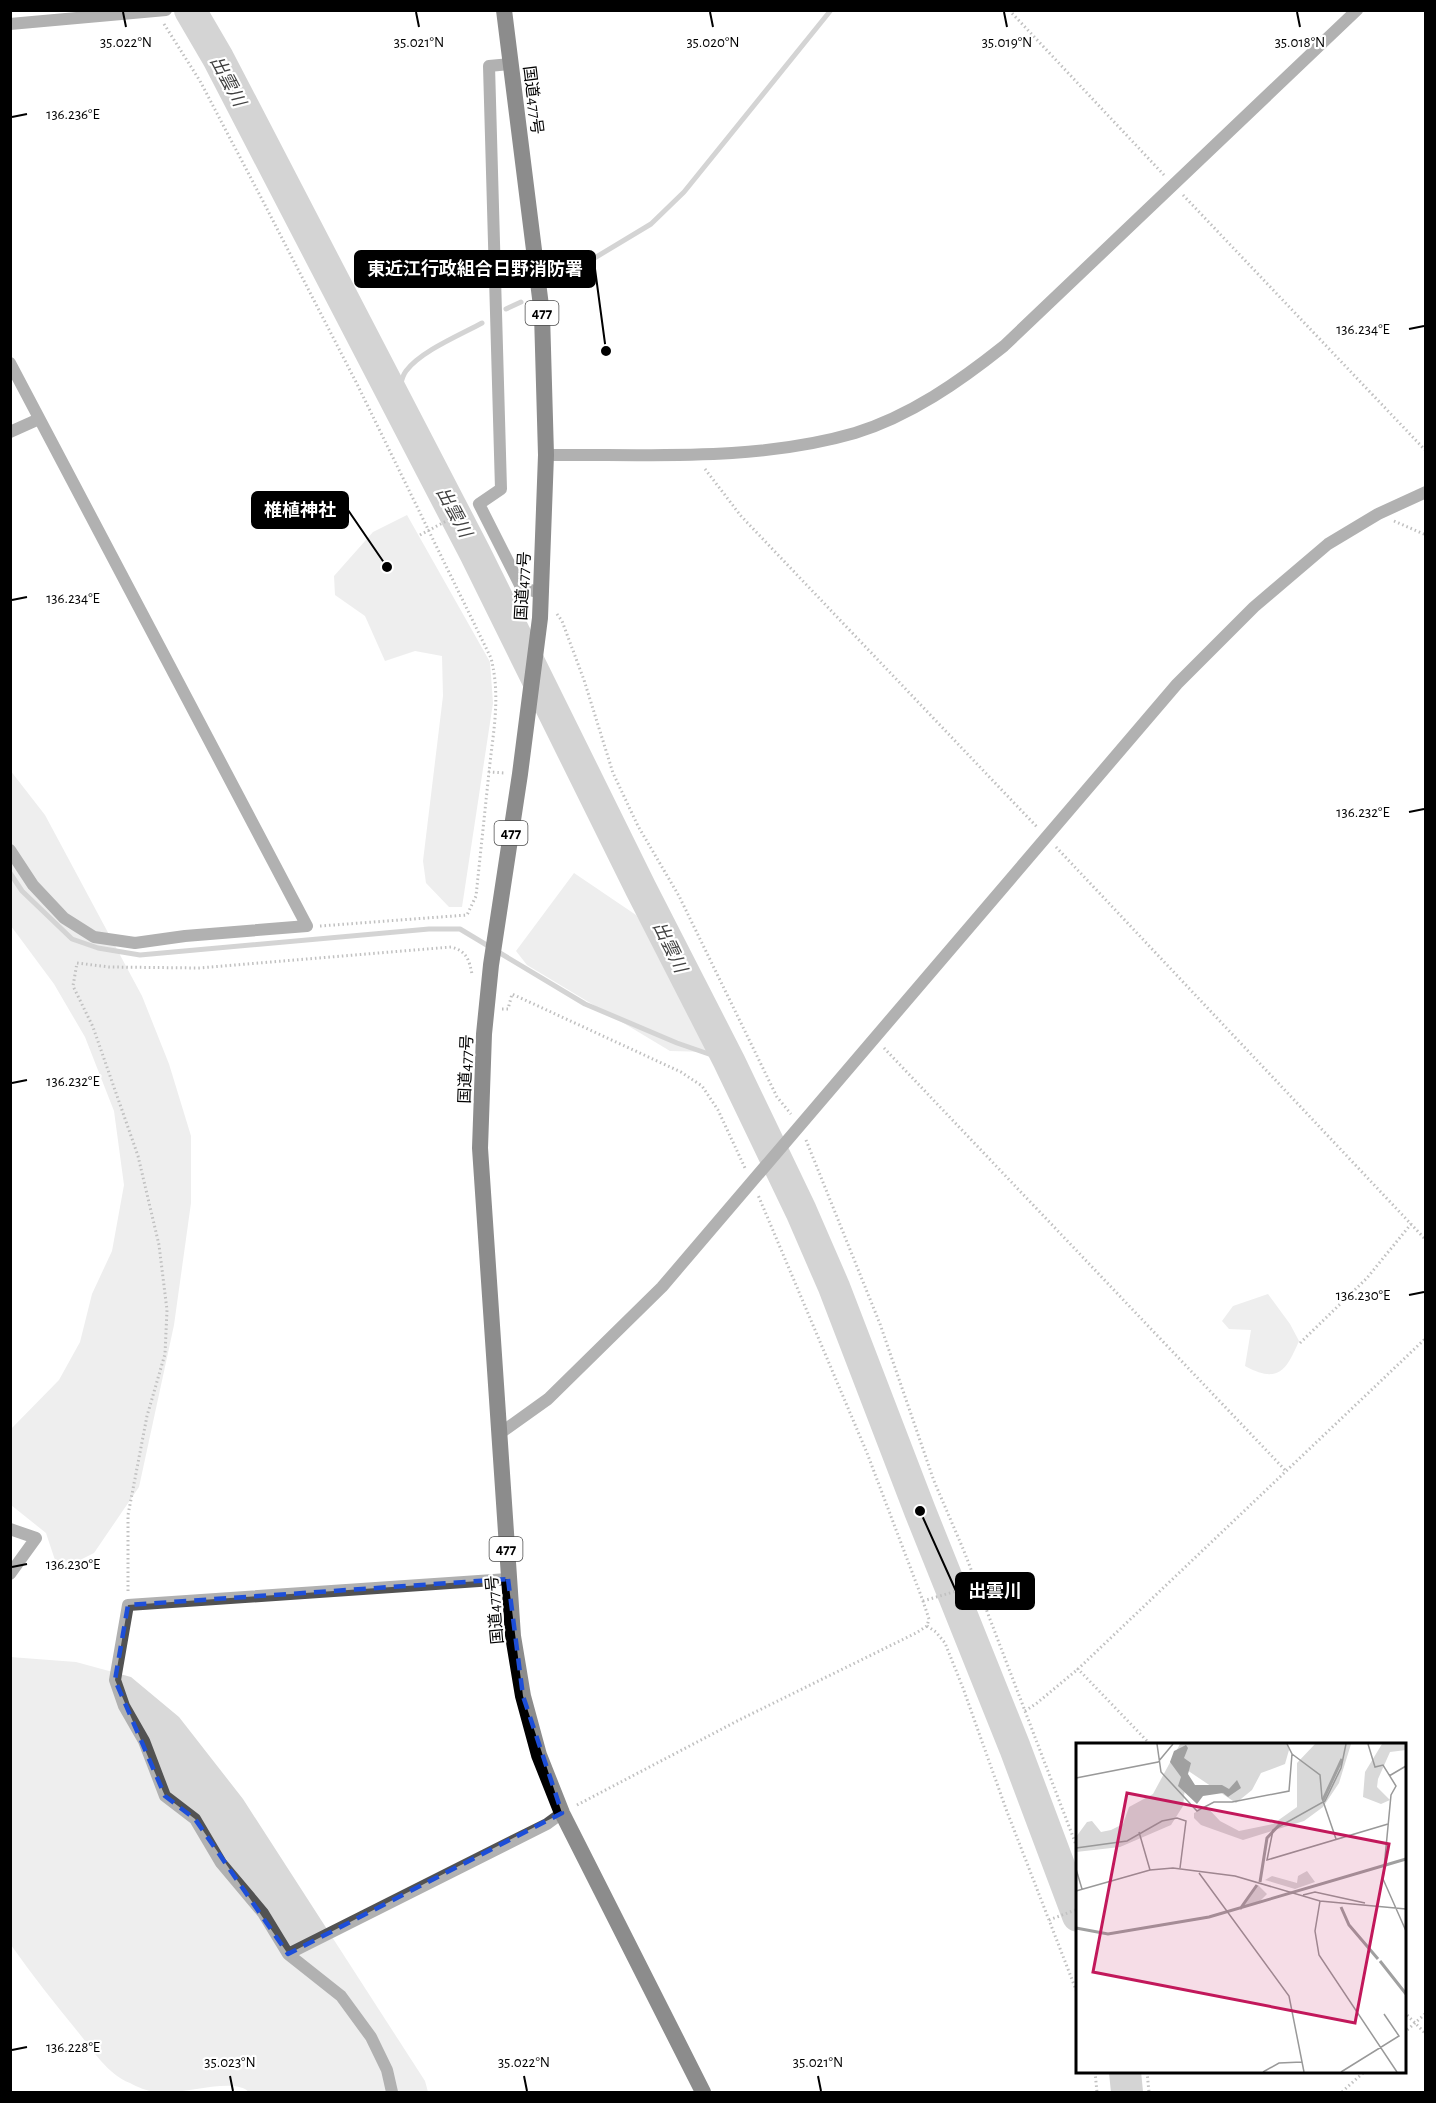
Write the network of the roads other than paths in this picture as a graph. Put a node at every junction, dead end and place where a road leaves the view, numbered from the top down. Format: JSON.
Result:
{"nodes":[{"id":1,"x":504,"y":10,"type":"edge"},
{"id":2,"x":1357,"y":10,"type":"edge"},
{"id":3,"x":161,"y":11,"type":"edge"},
{"id":4,"x":10,"y":24,"type":"edge"},
{"id":5,"x":511,"y":64,"type":"junction"},
{"id":6,"x":10,"y":363,"type":"edge"},
{"id":7,"x":39,"y":418,"type":"junction"},
{"id":8,"x":10,"y":432,"type":"edge"},
{"id":9,"x":546,"y":454,"type":"junction"},
{"id":10,"x":1425,"y":492,"type":"edge"},
{"id":11,"x":540,"y":593,"type":"junction"},
{"id":12,"x":10,"y":850,"type":"edge"},
{"id":13,"x":499,"y":1434,"type":"junction"},
{"id":14,"x":10,"y":1529,"type":"edge"},
{"id":15,"x":10,"y":1574,"type":"edge"},
{"id":16,"x":508,"y":1579,"type":"junction"},
{"id":17,"x":562,"y":1813,"type":"junction"},
{"id":18,"x":288,"y":1954,"type":"junction"},
{"id":19,"x":392,"y":2092,"type":"edge"},
{"id":20,"x":703,"y":2092,"type":"edge"}],
"edges":[{"from":1,"to":5,"type":"highway","name":"国道477号","number":"477"},
{"from":2,"to":9,"type":"street"},
{"from":3,"to":4,"type":"street"},
{"from":5,"to":9,"type":"highway","name":"国道477号","number":"477"},
{"from":5,"to":11,"type":"street"},
{"from":6,"to":7,"type":"street"},
{"from":7,"to":8,"type":"street"},
{"from":7,"to":12,"type":"street"},
{"from":9,"to":11,"type":"highway","name":"国道477号","number":"477"},
{"from":10,"to":13,"type":"street"},
{"from":11,"to":13,"type":"highway","name":"国道477号","number":"477"},
{"from":13,"to":16,"type":"highway","name":"国道477号","number":"477"},
{"from":14,"to":15,"type":"street"},
{"from":16,"to":17,"type":"highway","name":"国道477号","number":"477"},
{"from":16,"to":18,"type":"street"},
{"from":17,"to":18,"type":"street"},
{"from":17,"to":20,"type":"highway","name":"国道477号","number":"477"},
{"from":18,"to":19,"type":"street"}]}
